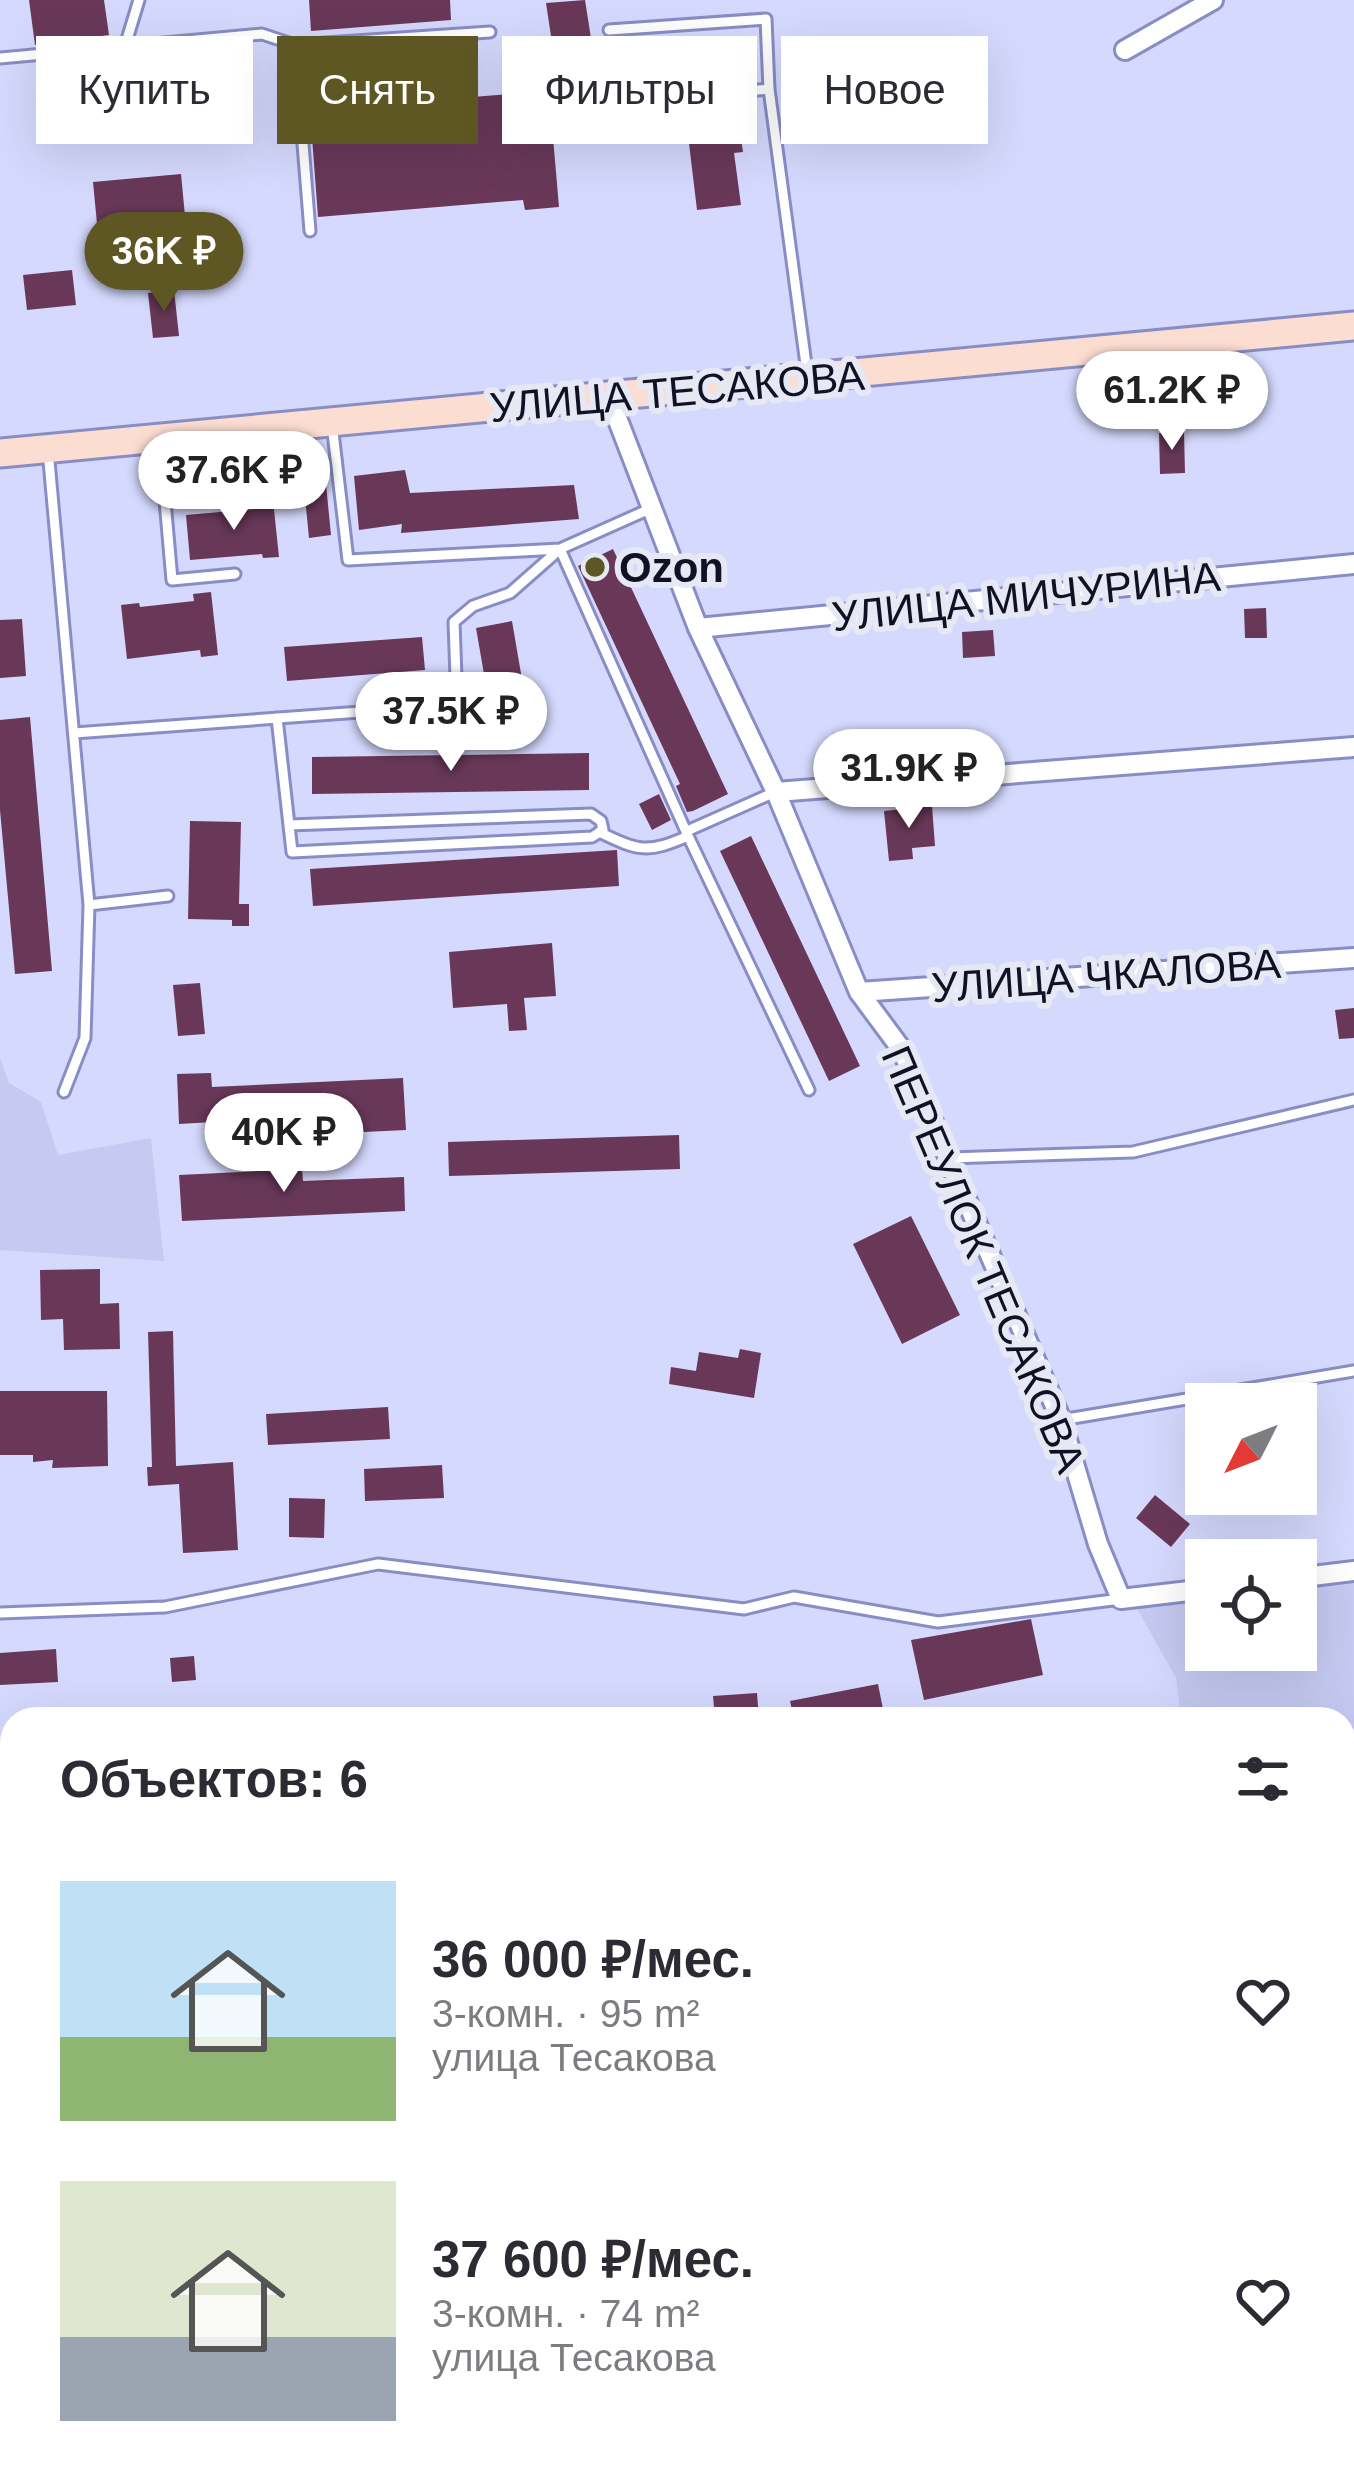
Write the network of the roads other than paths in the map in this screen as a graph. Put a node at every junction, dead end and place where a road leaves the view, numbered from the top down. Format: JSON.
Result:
{"nodes":[{"id":1,"x":140,"y":0,"type":"edge"},
{"id":2,"x":1213,"y":0,"type":"edge"},
{"id":3,"x":609,"y":31,"type":"dead end"},
{"id":4,"x":490,"y":32,"type":"dead end"},
{"id":5,"x":128,"y":36,"type":"edge"},
{"id":6,"x":239,"y":36,"type":"edge"},
{"id":7,"x":430,"y":36,"type":"edge"},
{"id":8,"x":277,"y":39,"type":"edge"},
{"id":9,"x":1125,"y":50,"type":"dead end"},
{"id":10,"x":36,"y":55,"type":"edge"},
{"id":11,"x":0,"y":58,"type":"edge"},
{"id":12,"x":769,"y":88,"type":"junction"},
{"id":13,"x":757,"y":89,"type":"edge"},
{"id":14,"x":303,"y":144,"type":"edge"},
{"id":15,"x":310,"y":231,"type":"dead end"},
{"id":16,"x":1354,"y":326,"type":"edge"},
{"id":17,"x":808,"y":379,"type":"junction"},
{"id":18,"x":609,"y":398,"type":"junction"},
{"id":19,"x":332,"y":423,"type":"junction"},
{"id":20,"x":160,"y":438,"type":"junction"},
{"id":21,"x":48,"y":448,"type":"junction"},
{"id":22,"x":0,"y":453,"type":"edge"},
{"id":23,"x":228,"y":478,"type":"dead end"},
{"id":24,"x":164,"y":484,"type":"junction"},
{"id":25,"x":652,"y":508,"type":"junction"},
{"id":26,"x":560,"y":549,"type":"junction"},
{"id":27,"x":1354,"y":564,"type":"edge"},
{"id":28,"x":235,"y":574,"type":"dead end"},
{"id":29,"x":698,"y":628,"type":"junction"},
{"id":30,"x":277,"y":718,"type":"junction"},
{"id":31,"x":74,"y":733,"type":"junction"},
{"id":32,"x":1354,"y":746,"type":"edge"},
{"id":33,"x":776,"y":792,"type":"junction"},
{"id":34,"x":289,"y":825,"type":"junction"},
{"id":35,"x":599,"y":832,"type":"junction"},
{"id":36,"x":687,"y":833,"type":"junction"},
{"id":37,"x":168,"y":896,"type":"dead end"},
{"id":38,"x":89,"y":905,"type":"junction"},
{"id":39,"x":1354,"y":958,"type":"edge"},
{"id":40,"x":859,"y":992,"type":"junction"},
{"id":41,"x":809,"y":1090,"type":"dead end"},
{"id":42,"x":64,"y":1093,"type":"dead end"},
{"id":43,"x":1354,"y":1100,"type":"edge"},
{"id":44,"x":949,"y":1158,"type":"junction"},
{"id":45,"x":1354,"y":1371,"type":"edge"},
{"id":46,"x":1060,"y":1420,"type":"junction"},
{"id":47,"x":1354,"y":1571,"type":"edge"},
{"id":48,"x":1317,"y":1575,"type":"edge"},
{"id":49,"x":1185,"y":1591,"type":"edge"},
{"id":50,"x":1121,"y":1599,"type":"junction"},
{"id":51,"x":0,"y":1613,"type":"edge"}],
"edges":[{"from":1,"to":5,"type":"lane"},
{"from":2,"to":9,"type":"street"},
{"from":3,"to":12,"type":"lane"},
{"from":4,"to":7,"type":"lane"},
{"from":6,"to":8,"type":"lane"},
{"from":10,"to":11,"type":"lane"},
{"from":12,"to":13,"type":"lane"},
{"from":12,"to":17,"type":"lane"},
{"from":14,"to":15,"type":"lane"},
{"from":16,"to":17,"type":"main road","name":"УЛИЦА ТЕСАКОВА"},
{"from":17,"to":18,"type":"main road","name":"УЛИЦА ТЕСАКОВА"},
{"from":18,"to":19,"type":"main road","name":"УЛИЦА ТЕСАКОВА"},
{"from":18,"to":25,"type":"street","name":"ПЕРЕУЛОК ТЕСАКОВА"},
{"from":19,"to":20,"type":"main road","name":"УЛИЦА ТЕСАКОВА"},
{"from":19,"to":26,"type":"lane"},
{"from":20,"to":21,"type":"main road","name":"УЛИЦА ТЕСАКОВА"},
{"from":20,"to":24,"type":"lane"},
{"from":21,"to":22,"type":"main road","name":"УЛИЦА ТЕСАКОВА"},
{"from":21,"to":31,"type":"lane"},
{"from":23,"to":24,"type":"lane"},
{"from":24,"to":28,"type":"lane"},
{"from":25,"to":26,"type":"lane"},
{"from":25,"to":29,"type":"street","name":"ПЕРЕУЛОК ТЕСАКОВА"},
{"from":26,"to":30,"type":"lane"},
{"from":26,"to":36,"type":"lane"},
{"from":27,"to":29,"type":"street","name":"УЛИЦА МИЧУРИНА"},
{"from":29,"to":33,"type":"street","name":"ПЕРЕУЛОК ТЕСАКОВА"},
{"from":30,"to":31,"type":"lane"},
{"from":30,"to":34,"type":"lane"},
{"from":31,"to":38,"type":"lane"},
{"from":32,"to":33,"type":"street"},
{"from":33,"to":36,"type":"lane"},
{"from":33,"to":40,"type":"street","name":"ПЕРЕУЛОК ТЕСАКОВА"},
{"from":34,"to":35,"type":"lane"},
{"from":34,"to":35,"type":"lane"},
{"from":35,"to":36,"type":"lane"},
{"from":36,"to":41,"type":"lane"},
{"from":37,"to":38,"type":"lane"},
{"from":38,"to":42,"type":"lane"},
{"from":39,"to":40,"type":"street","name":"УЛИЦА ЧКАЛОВА"},
{"from":40,"to":44,"type":"street","name":"ПЕРЕУЛОК ТЕСАКОВА"},
{"from":43,"to":44,"type":"lane"},
{"from":44,"to":46,"type":"street","name":"ПЕРЕУЛОК ТЕСАКОВА"},
{"from":45,"to":46,"type":"lane"},
{"from":46,"to":50,"type":"street","name":"ПЕРЕУЛОК ТЕСАКОВА"},
{"from":47,"to":48,"type":"street"},
{"from":49,"to":50,"type":"street"},
{"from":50,"to":51,"type":"lane"}]}
